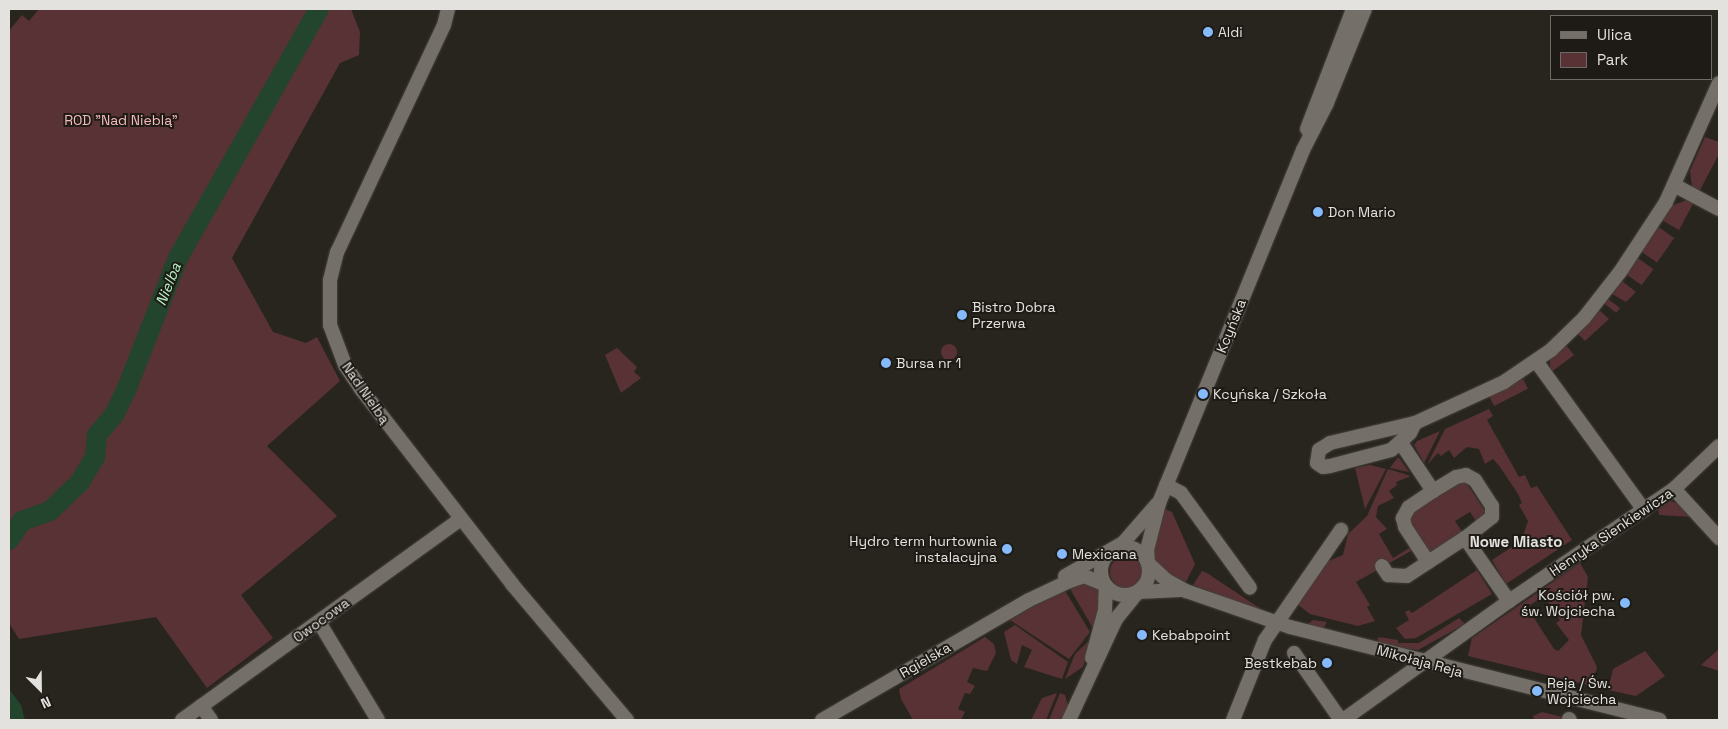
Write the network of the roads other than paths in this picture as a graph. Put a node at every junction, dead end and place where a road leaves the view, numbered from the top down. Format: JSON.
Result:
{"nodes":[{"id":1,"x":448,"y":9,"type":"edge"},
{"id":2,"x":1353,"y":9,"type":"edge"},
{"id":3,"x":1365,"y":9,"type":"edge"},
{"id":4,"x":1719,"y":83,"type":"edge"},
{"id":5,"x":1303,"y":150,"type":"junction"},
{"id":6,"x":1674,"y":185,"type":"junction"},
{"id":7,"x":1719,"y":208,"type":"edge"},
{"id":8,"x":1536,"y":361,"type":"junction"},
{"id":9,"x":1415,"y":423,"type":"junction"},
{"id":10,"x":1401,"y":442,"type":"junction"},
{"id":11,"x":1719,"y":446,"type":"edge"},
{"id":12,"x":1166,"y":486,"type":"junction"},
{"id":13,"x":1674,"y":489,"type":"junction"},
{"id":14,"x":1433,"y":491,"type":"junction"},
{"id":15,"x":1159,"y":503,"type":"junction"},
{"id":16,"x":1644,"y":510,"type":"junction"},
{"id":17,"x":461,"y":519,"type":"junction"},
{"id":18,"x":1341,"y":530,"type":"dead end"},
{"id":19,"x":1465,"y":538,"type":"junction"},
{"id":20,"x":1719,"y":538,"type":"edge"},
{"id":21,"x":1111,"y":552,"type":"junction"},
{"id":22,"x":1428,"y":562,"type":"junction"},
{"id":23,"x":1148,"y":563,"type":"junction"},
{"id":24,"x":1382,"y":566,"type":"dead end"},
{"id":25,"x":1105,"y":585,"type":"junction"},
{"id":26,"x":1250,"y":588,"type":"dead end"},
{"id":27,"x":1186,"y":590,"type":"junction"},
{"id":28,"x":1138,"y":592,"type":"junction"},
{"id":29,"x":1029,"y":600,"type":"junction"},
{"id":30,"x":1509,"y":601,"type":"junction"},
{"id":31,"x":318,"y":622,"type":"junction"},
{"id":32,"x":1278,"y":623,"type":"junction"},
{"id":33,"x":1294,"y":653,"type":"dead end"},
{"id":34,"x":1423,"y":662,"type":"junction"},
{"id":35,"x":1088,"y":675,"type":"junction"},
{"id":36,"x":202,"y":706,"type":"junction"},
{"id":37,"x":182,"y":720,"type":"edge"},
{"id":38,"x":211,"y":720,"type":"edge"},
{"id":39,"x":378,"y":720,"type":"edge"},
{"id":40,"x":627,"y":720,"type":"edge"},
{"id":41,"x":822,"y":720,"type":"edge"},
{"id":42,"x":1069,"y":720,"type":"edge"},
{"id":43,"x":1233,"y":720,"type":"edge"},
{"id":44,"x":1342,"y":720,"type":"edge"},
{"id":45,"x":1659,"y":720,"type":"edge"}],
"edges":[{"from":1,"to":17,"type":"street","name":"Nad Nielbą"},
{"from":2,"to":5,"type":"street","name":"Kcyńska"},
{"from":3,"to":5,"type":"street","name":"Kcyńska"},
{"from":4,"to":6,"type":"street"},
{"from":5,"to":12,"type":"street","name":"Kcyńska"},
{"from":6,"to":7,"type":"street"},
{"from":6,"to":8,"type":"street"},
{"from":8,"to":9,"type":"street"},
{"from":8,"to":16,"type":"street"},
{"from":9,"to":10,"type":"street"},
{"from":9,"to":10,"type":"street"},
{"from":10,"to":14,"type":"street"},
{"from":11,"to":13,"type":"street","name":"Henryka Sienkiewicza"},
{"from":12,"to":15,"type":"street","name":"Kcyńska"},
{"from":12,"to":26,"type":"street"},
{"from":13,"to":16,"type":"street","name":"Henryka Sienkiewicza"},
{"from":13,"to":20,"type":"street"},
{"from":14,"to":19,"type":"street"},
{"from":14,"to":22,"type":"street"},
{"from":15,"to":21,"type":"street","name":"Kcyńska"},
{"from":15,"to":23,"type":"street","name":"Kcyńska"},
{"from":16,"to":30,"type":"street","name":"Henryka Sienkiewicza"},
{"from":17,"to":31,"type":"street","name":"Owocowa"},
{"from":17,"to":40,"type":"street","name":"Nad Nielbą"},
{"from":18,"to":32,"type":"street"},
{"from":19,"to":22,"type":"street"},
{"from":19,"to":30,"type":"street"},
{"from":21,"to":23,"type":"street"},
{"from":21,"to":25,"type":"street"},
{"from":21,"to":29,"type":"street","name":"Rgielska"},
{"from":22,"to":24,"type":"street"},
{"from":23,"to":27,"type":"street","name":"Mikołaja Reja"},
{"from":23,"to":28,"type":"street"},
{"from":25,"to":28,"type":"street"},
{"from":25,"to":29,"type":"street","name":"Rgielska"},
{"from":25,"to":35,"type":"street"},
{"from":27,"to":28,"type":"street","name":"Mikołaja Reja"},
{"from":27,"to":32,"type":"street","name":"Mikołaja Reja"},
{"from":28,"to":35,"type":"street"},
{"from":29,"to":41,"type":"street","name":"Rgielska"},
{"from":30,"to":34,"type":"street","name":"Henryka Sienkiewicza"},
{"from":31,"to":36,"type":"street","name":"Owocowa"},
{"from":31,"to":39,"type":"street"},
{"from":32,"to":34,"type":"street","name":"Mikołaja Reja"},
{"from":32,"to":43,"type":"street"},
{"from":33,"to":44,"type":"street"},
{"from":34,"to":44,"type":"street","name":"Henryka Sienkiewicza"},
{"from":34,"to":45,"type":"street","name":"Mikołaja Reja"},
{"from":35,"to":42,"type":"street"},
{"from":36,"to":37,"type":"street","name":"Owocowa"},
{"from":36,"to":38,"type":"street"}]}
